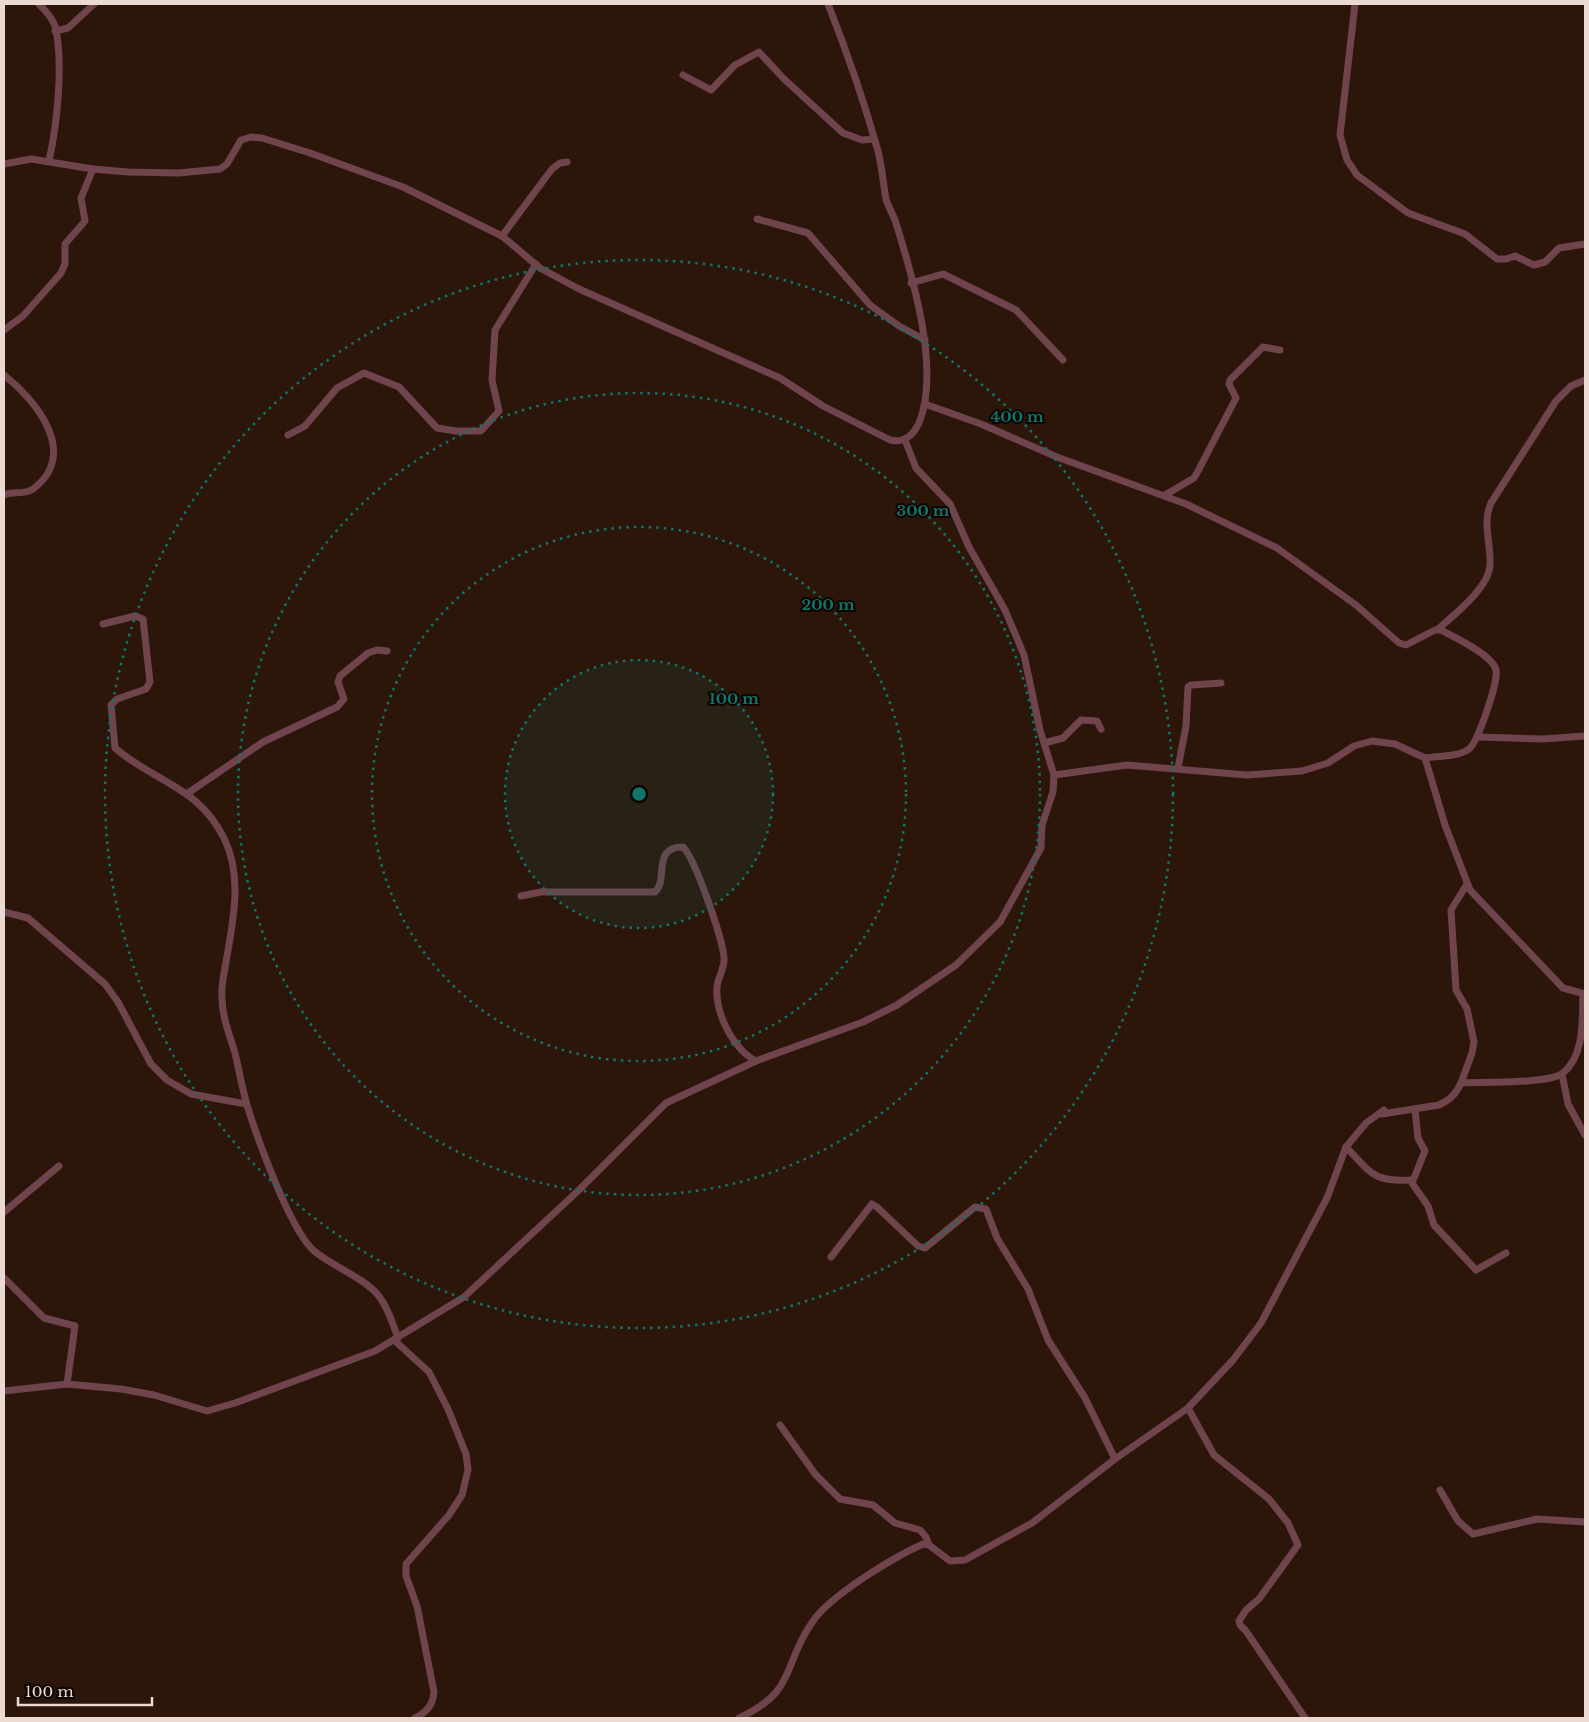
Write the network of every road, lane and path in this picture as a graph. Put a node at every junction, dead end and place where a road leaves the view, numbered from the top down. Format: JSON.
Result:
{"nodes":[{"id":1,"x":39,"y":4,"type":"edge"},
{"id":2,"x":94,"y":4,"type":"edge"},
{"id":3,"x":828,"y":4,"type":"edge"},
{"id":4,"x":1355,"y":5,"type":"edge"},
{"id":5,"x":55,"y":31,"type":"junction"},
{"id":6,"x":683,"y":75,"type":"dead end"},
{"id":7,"x":874,"y":139,"type":"junction"},
{"id":8,"x":49,"y":161,"type":"junction"},
{"id":9,"x":567,"y":162,"type":"dead end"},
{"id":10,"x":4,"y":164,"type":"edge"},
{"id":11,"x":92,"y":169,"type":"junction"},
{"id":12,"x":757,"y":219,"type":"dead end"},
{"id":13,"x":502,"y":236,"type":"junction"},
{"id":14,"x":1585,"y":244,"type":"edge"},
{"id":15,"x":536,"y":264,"type":"junction"},
{"id":16,"x":911,"y":283,"type":"junction"},
{"id":17,"x":4,"y":330,"type":"edge"},
{"id":18,"x":925,"y":340,"type":"junction"},
{"id":19,"x":1280,"y":350,"type":"dead end"},
{"id":20,"x":1063,"y":360,"type":"dead end"},
{"id":21,"x":4,"y":375,"type":"edge"},
{"id":22,"x":1585,"y":380,"type":"edge"},
{"id":23,"x":925,"y":404,"type":"junction"},
{"id":24,"x":288,"y":435,"type":"dead end"},
{"id":25,"x":905,"y":440,"type":"junction"},
{"id":26,"x":4,"y":495,"type":"edge"},
{"id":27,"x":1165,"y":496,"type":"junction"},
{"id":28,"x":104,"y":624,"type":"dead end"},
{"id":29,"x":1438,"y":629,"type":"junction"},
{"id":30,"x":387,"y":652,"type":"dead end"},
{"id":31,"x":1221,"y":683,"type":"dead end"},
{"id":32,"x":1101,"y":729,"type":"dead end"},
{"id":33,"x":1585,"y":736,"type":"edge"},
{"id":34,"x":1478,"y":737,"type":"junction"},
{"id":35,"x":1044,"y":743,"type":"junction"},
{"id":36,"x":1425,"y":758,"type":"junction"},
{"id":37,"x":1178,"y":768,"type":"junction"},
{"id":38,"x":1054,"y":775,"type":"junction"},
{"id":39,"x":188,"y":793,"type":"junction"},
{"id":40,"x":1467,"y":884,"type":"junction"},
{"id":41,"x":521,"y":896,"type":"dead end"},
{"id":42,"x":4,"y":912,"type":"edge"},
{"id":43,"x":1584,"y":994,"type":"edge"},
{"id":44,"x":756,"y":1061,"type":"junction"},
{"id":45,"x":1562,"y":1074,"type":"junction"},
{"id":46,"x":1461,"y":1083,"type":"junction"},
{"id":47,"x":246,"y":1104,"type":"junction"},
{"id":48,"x":1415,"y":1110,"type":"junction"},
{"id":49,"x":1585,"y":1135,"type":"edge"},
{"id":50,"x":1346,"y":1147,"type":"junction"},
{"id":51,"x":59,"y":1166,"type":"dead end"},
{"id":52,"x":1412,"y":1180,"type":"junction"},
{"id":53,"x":4,"y":1212,"type":"edge"},
{"id":54,"x":1506,"y":1253,"type":"dead end"},
{"id":55,"x":831,"y":1257,"type":"dead end"},
{"id":56,"x":4,"y":1278,"type":"edge"},
{"id":57,"x":396,"y":1339,"type":"junction"},
{"id":58,"x":67,"y":1384,"type":"junction"},
{"id":59,"x":4,"y":1391,"type":"edge"},
{"id":60,"x":1188,"y":1408,"type":"junction"},
{"id":61,"x":780,"y":1425,"type":"dead end"},
{"id":62,"x":1115,"y":1459,"type":"junction"},
{"id":63,"x":1440,"y":1490,"type":"dead end"},
{"id":64,"x":1585,"y":1522,"type":"edge"},
{"id":65,"x":929,"y":1545,"type":"junction"},
{"id":66,"x":415,"y":1718,"type":"edge"},
{"id":67,"x":739,"y":1718,"type":"edge"},
{"id":68,"x":1305,"y":1718,"type":"edge"}],
"edges":[{"from":1,"to":5,"type":"street"},
{"from":2,"to":5,"type":"street"},
{"from":3,"to":7,"type":"street"},
{"from":4,"to":14,"type":"street"},
{"from":5,"to":8,"type":"street"},
{"from":6,"to":7,"type":"street"},
{"from":7,"to":16,"type":"street"},
{"from":8,"to":10,"type":"street"},
{"from":8,"to":11,"type":"street"},
{"from":9,"to":13,"type":"street"},
{"from":11,"to":13,"type":"street"},
{"from":11,"to":17,"type":"street"},
{"from":12,"to":18,"type":"street"},
{"from":13,"to":15,"type":"street"},
{"from":15,"to":24,"type":"street"},
{"from":15,"to":25,"type":"street"},
{"from":16,"to":18,"type":"street"},
{"from":16,"to":20,"type":"street"},
{"from":18,"to":23,"type":"street"},
{"from":19,"to":27,"type":"street"},
{"from":21,"to":26,"type":"street"},
{"from":22,"to":29,"type":"street"},
{"from":23,"to":25,"type":"street"},
{"from":23,"to":27,"type":"street"},
{"from":25,"to":35,"type":"street"},
{"from":27,"to":29,"type":"street"},
{"from":28,"to":39,"type":"street"},
{"from":29,"to":34,"type":"street"},
{"from":30,"to":39,"type":"street"},
{"from":31,"to":37,"type":"street"},
{"from":32,"to":35,"type":"street"},
{"from":33,"to":34,"type":"street"},
{"from":34,"to":36,"type":"street"},
{"from":35,"to":38,"type":"street"},
{"from":36,"to":37,"type":"street"},
{"from":36,"to":40,"type":"street"},
{"from":37,"to":38,"type":"street"},
{"from":38,"to":44,"type":"street"},
{"from":39,"to":47,"type":"street"},
{"from":40,"to":43,"type":"street"},
{"from":40,"to":46,"type":"street"},
{"from":41,"to":44,"type":"street"},
{"from":42,"to":47,"type":"street"},
{"from":43,"to":45,"type":"street"},
{"from":44,"to":57,"type":"street"},
{"from":45,"to":46,"type":"street"},
{"from":45,"to":49,"type":"street"},
{"from":46,"to":48,"type":"street"},
{"from":47,"to":57,"type":"street"},
{"from":48,"to":50,"type":"street"},
{"from":48,"to":52,"type":"street"},
{"from":50,"to":52,"type":"street"},
{"from":50,"to":60,"type":"street"},
{"from":51,"to":53,"type":"street"},
{"from":52,"to":54,"type":"street"},
{"from":55,"to":62,"type":"street"},
{"from":56,"to":58,"type":"street"},
{"from":57,"to":58,"type":"street"},
{"from":57,"to":66,"type":"street"},
{"from":58,"to":59,"type":"street"},
{"from":60,"to":62,"type":"street"},
{"from":60,"to":68,"type":"street"},
{"from":61,"to":65,"type":"street"},
{"from":62,"to":65,"type":"street"},
{"from":63,"to":64,"type":"street"},
{"from":65,"to":67,"type":"street"}]}
